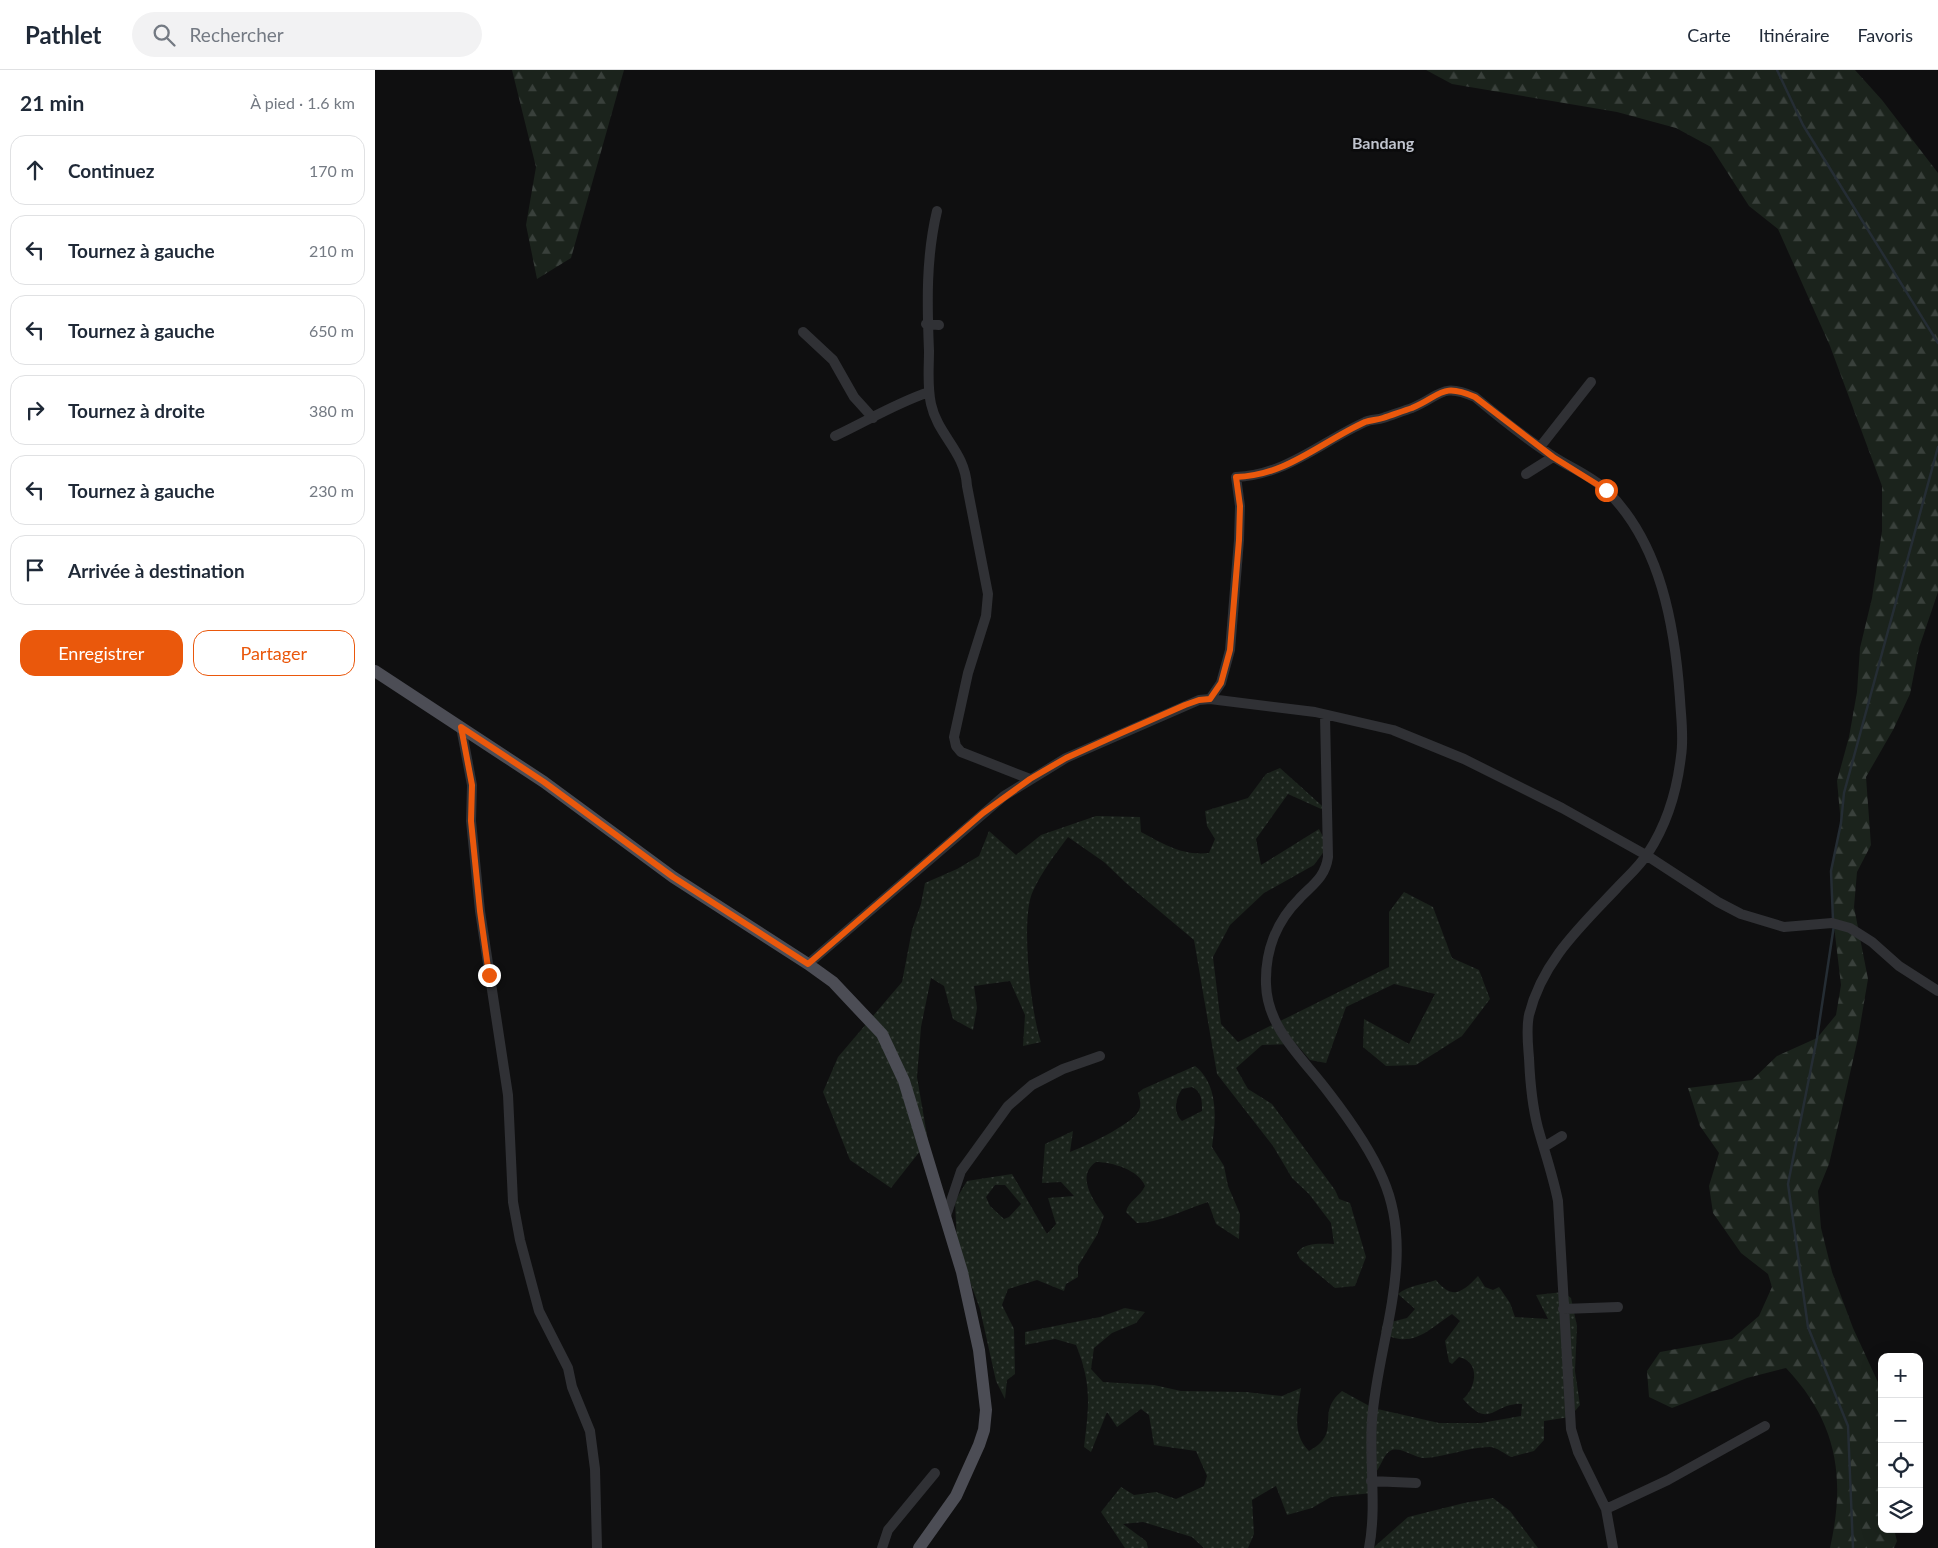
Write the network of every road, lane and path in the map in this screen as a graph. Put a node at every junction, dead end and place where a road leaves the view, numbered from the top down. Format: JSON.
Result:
{"nodes":[{"id":1,"x":937,"y":211,"type":"dead end"},
{"id":2,"x":926,"y":324,"type":"junction"},
{"id":3,"x":939,"y":325,"type":"dead end"},
{"id":4,"x":803,"y":332,"type":"dead end"},
{"id":5,"x":1591,"y":382,"type":"dead end"},
{"id":6,"x":929,"y":392,"type":"junction"},
{"id":7,"x":873,"y":418,"type":"junction"},
{"id":8,"x":835,"y":436,"type":"dead end"},
{"id":9,"x":1540,"y":447,"type":"junction"},
{"id":10,"x":1553,"y":457,"type":"junction"},
{"id":11,"x":1526,"y":474,"type":"dead end"},
{"id":12,"x":375,"y":671,"type":"edge"},
{"id":13,"x":1210,"y":699,"type":"junction"},
{"id":14,"x":1325,"y":715,"type":"junction"},
{"id":15,"x":461,"y":727,"type":"junction"},
{"id":16,"x":1030,"y":779,"type":"junction"},
{"id":17,"x":1646,"y":856,"type":"junction"},
{"id":18,"x":808,"y":964,"type":"junction"},
{"id":19,"x":1938,"y":991,"type":"edge"},
{"id":20,"x":1100,"y":1056,"type":"dead end"},
{"id":21,"x":1562,"y":1136,"type":"dead end"},
{"id":22,"x":1544,"y":1147,"type":"junction"},
{"id":23,"x":945,"y":1219,"type":"junction"},
{"id":24,"x":1618,"y":1307,"type":"dead end"},
{"id":25,"x":1563,"y":1309,"type":"junction"},
{"id":26,"x":1765,"y":1426,"type":"dead end"},
{"id":27,"x":935,"y":1473,"type":"dead end"},
{"id":28,"x":1371,"y":1481,"type":"junction"},
{"id":29,"x":1416,"y":1483,"type":"dead end"},
{"id":30,"x":1606,"y":1509,"type":"junction"},
{"id":31,"x":597,"y":1548,"type":"edge"},
{"id":32,"x":882,"y":1548,"type":"edge"},
{"id":33,"x":919,"y":1548,"type":"edge"},
{"id":34,"x":1369,"y":1548,"type":"edge"},
{"id":35,"x":1613,"y":1548,"type":"edge"}],
"edges":[{"from":1,"to":2,"type":"street"},
{"from":2,"to":3,"type":"street"},
{"from":2,"to":6,"type":"street"},
{"from":4,"to":7,"type":"street"},
{"from":5,"to":9,"type":"street"},
{"from":6,"to":7,"type":"street"},
{"from":6,"to":16,"type":"street"},
{"from":7,"to":8,"type":"street"},
{"from":9,"to":10,"type":"street"},
{"from":9,"to":13,"type":"street"},
{"from":10,"to":11,"type":"street"},
{"from":10,"to":17,"type":"street"},
{"from":12,"to":15,"type":"main road"},
{"from":13,"to":14,"type":"street"},
{"from":13,"to":16,"type":"street"},
{"from":14,"to":17,"type":"street"},
{"from":14,"to":28,"type":"street"},
{"from":15,"to":18,"type":"main road"},
{"from":15,"to":31,"type":"street"},
{"from":16,"to":18,"type":"street"},
{"from":17,"to":19,"type":"street"},
{"from":17,"to":22,"type":"street"},
{"from":18,"to":23,"type":"main road"},
{"from":20,"to":23,"type":"street"},
{"from":21,"to":22,"type":"street"},
{"from":22,"to":25,"type":"street"},
{"from":23,"to":33,"type":"main road"},
{"from":24,"to":25,"type":"street"},
{"from":25,"to":30,"type":"street"},
{"from":26,"to":30,"type":"street"},
{"from":27,"to":32,"type":"street"},
{"from":28,"to":29,"type":"street"},
{"from":28,"to":34,"type":"street"},
{"from":30,"to":35,"type":"street"}]}
